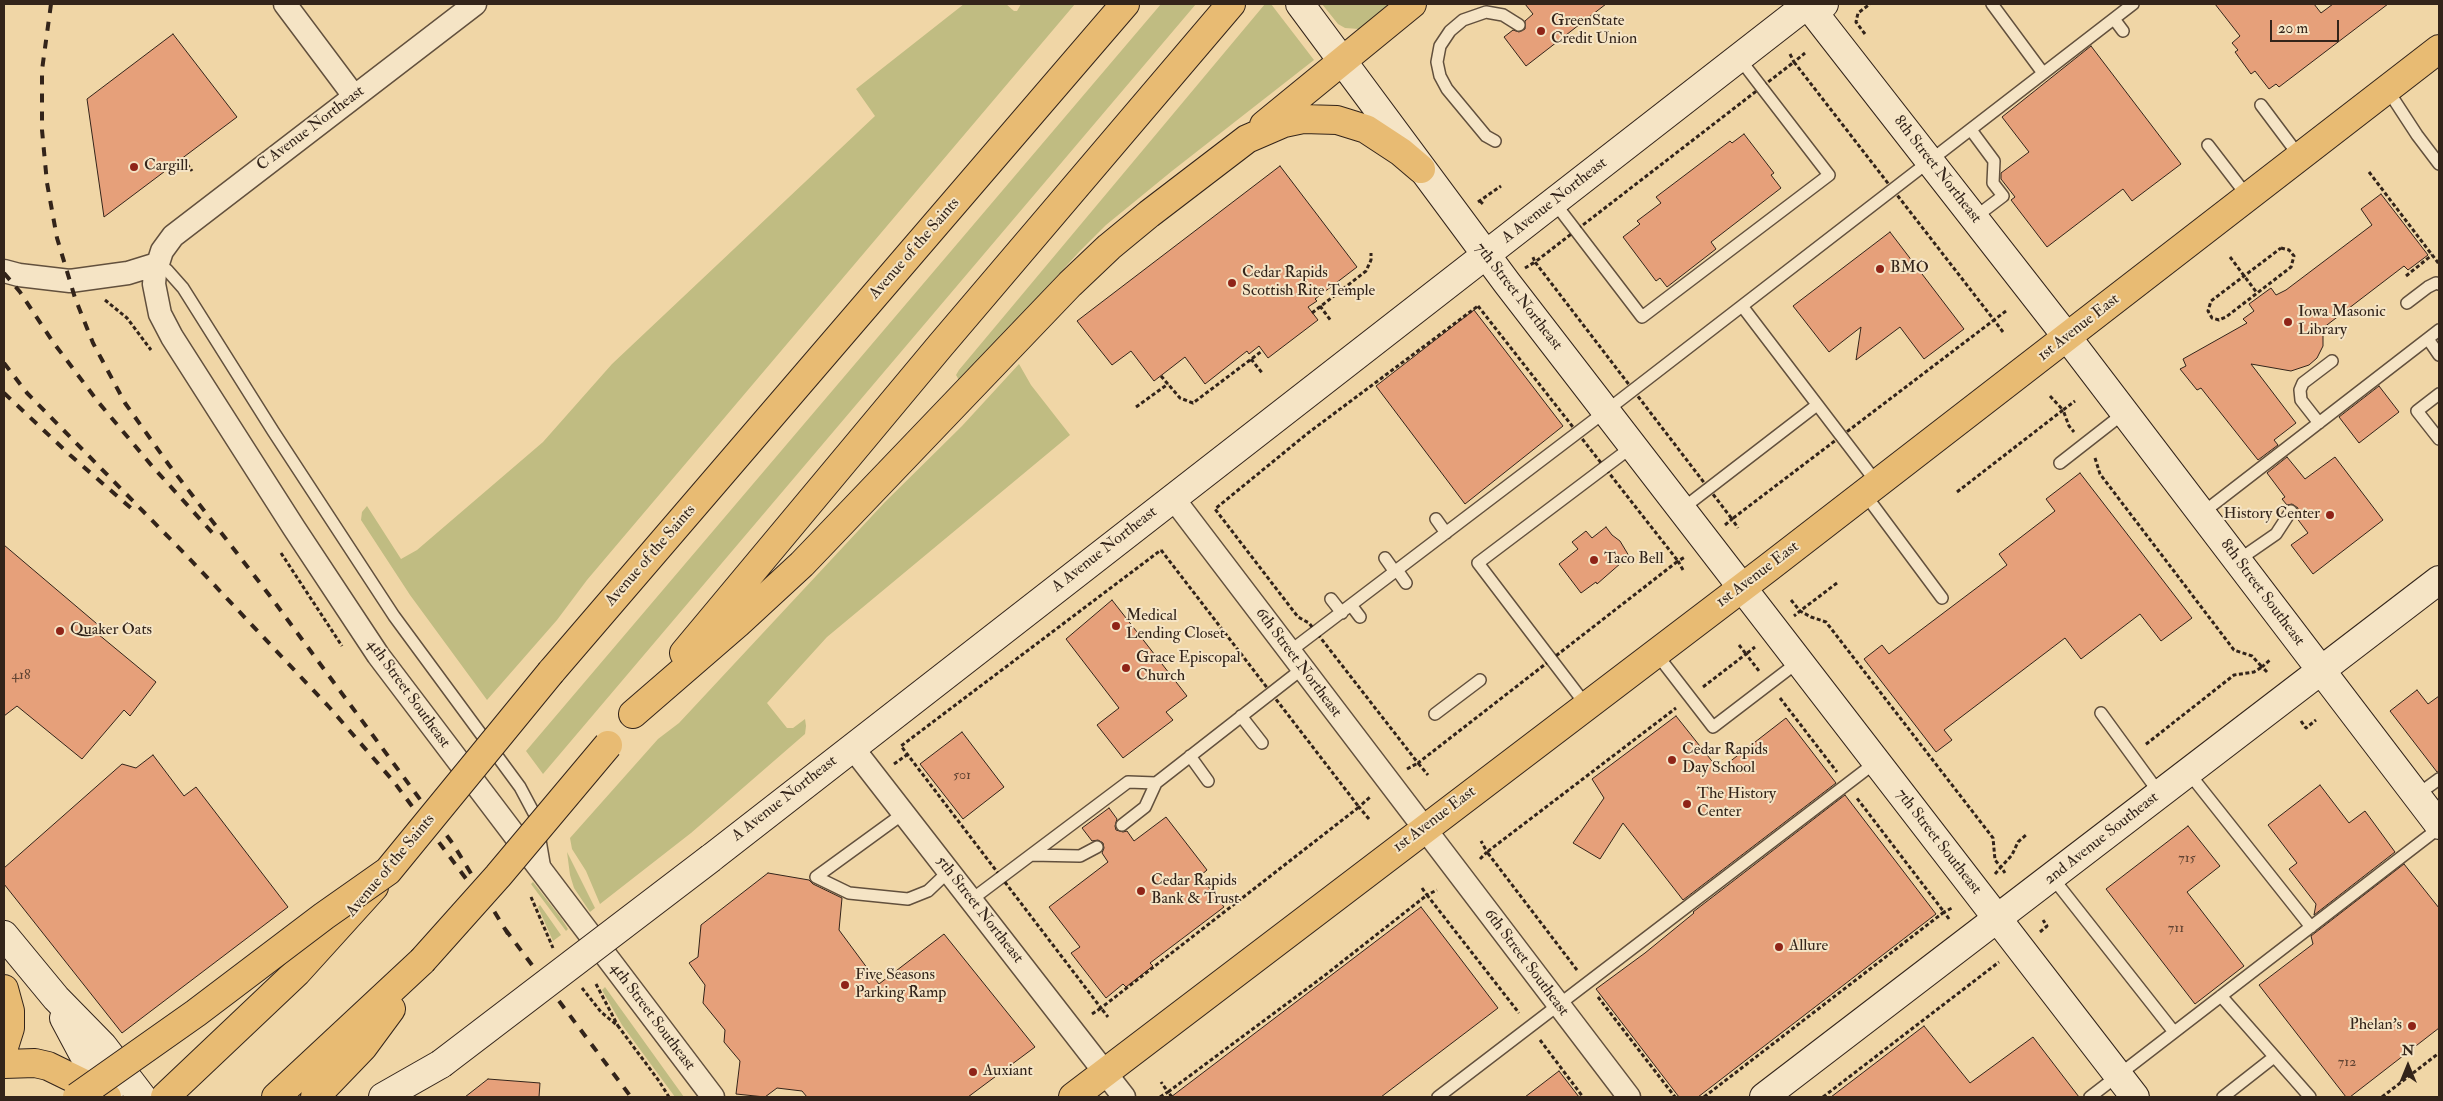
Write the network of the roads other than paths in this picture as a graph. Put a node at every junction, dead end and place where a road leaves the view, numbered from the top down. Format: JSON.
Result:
{"nodes":[{"id":1,"x":285,"y":4,"type":"edge"},
{"id":2,"x":475,"y":4,"type":"edge"},
{"id":3,"x":1231,"y":4,"type":"edge"},
{"id":4,"x":1300,"y":4,"type":"edge"},
{"id":5,"x":1412,"y":4,"type":"edge"},
{"id":6,"x":1808,"y":4,"type":"edge"},
{"id":7,"x":1824,"y":4,"type":"edge"},
{"id":8,"x":1992,"y":4,"type":"edge"},
{"id":9,"x":2134,"y":4,"type":"edge"},
{"id":10,"x":1124,"y":5,"type":"edge"},
{"id":11,"x":2114,"y":19,"type":"junction"},
{"id":12,"x":1519,"y":25,"type":"dead end"},
{"id":13,"x":2123,"y":31,"type":"dead end"},
{"id":14,"x":2439,"y":49,"type":"edge"},
{"id":15,"x":1337,"y":52,"type":"junction"},
{"id":16,"x":1739,"y":58,"type":"junction"},
{"id":17,"x":2043,"y":73,"type":"junction"},
{"id":18,"x":2387,"y":89,"type":"junction"},
{"id":19,"x":354,"y":96,"type":"junction"},
{"id":20,"x":2261,"y":105,"type":"dead end"},
{"id":21,"x":1971,"y":130,"type":"junction"},
{"id":22,"x":1247,"y":139,"type":"junction"},
{"id":23,"x":1495,"y":142,"type":"dead end"},
{"id":24,"x":2208,"y":144,"type":"dead end"},
{"id":25,"x":2300,"y":157,"type":"junction"},
{"id":26,"x":1930,"y":161,"type":"junction"},
{"id":27,"x":2439,"y":164,"type":"edge"},
{"id":28,"x":1421,"y":170,"type":"junction"},
{"id":29,"x":2248,"y":197,"type":"junction"},
{"id":30,"x":1554,"y":202,"type":"junction"},
{"id":31,"x":1974,"y":218,"type":"junction"},
{"id":32,"x":1485,"y":255,"type":"junction"},
{"id":33,"x":157,"y":264,"type":"junction"},
{"id":34,"x":4,"y":271,"type":"edge"},
{"id":35,"x":2439,"y":284,"type":"edge"},
{"id":36,"x":2407,"y":303,"type":"dead end"},
{"id":37,"x":1742,"y":306,"type":"junction"},
{"id":38,"x":2439,"y":330,"type":"edge"},
{"id":39,"x":2067,"y":338,"type":"junction"},
{"id":40,"x":2428,"y":339,"type":"junction"},
{"id":41,"x":2439,"y":355,"type":"edge"},
{"id":42,"x":2332,"y":361,"type":"dead end"},
{"id":43,"x":2439,"y":394,"type":"edge"},
{"id":44,"x":1817,"y":405,"type":"junction"},
{"id":45,"x":1606,"y":411,"type":"junction"},
{"id":46,"x":2124,"y":413,"type":"junction"},
{"id":47,"x":2319,"y":423,"type":"junction"},
{"id":48,"x":2439,"y":439,"type":"edge"},
{"id":49,"x":1633,"y":446,"type":"junction"},
{"id":50,"x":2060,"y":462,"type":"dead end"},
{"id":51,"x":1871,"y":488,"type":"junction"},
{"id":52,"x":1172,"y":498,"type":"junction"},
{"id":53,"x":1682,"y":509,"type":"junction"},
{"id":54,"x":2291,"y":511,"type":"dead end"},
{"id":55,"x":2201,"y":514,"type":"junction"},
{"id":56,"x":1436,"y":519,"type":"dead end"},
{"id":57,"x":1446,"y":533,"type":"junction"},
{"id":58,"x":1385,"y":558,"type":"dead end"},
{"id":59,"x":2238,"y":561,"type":"junction"},
{"id":60,"x":1396,"y":571,"type":"junction"},
{"id":61,"x":2439,"y":580,"type":"edge"},
{"id":62,"x":1406,"y":583,"type":"dead end"},
{"id":63,"x":1742,"y":587,"type":"junction"},
{"id":64,"x":1942,"y":598,"type":"dead end"},
{"id":65,"x":1331,"y":599,"type":"dead end"},
{"id":66,"x":1351,"y":605,"type":"junction"},
{"id":67,"x":1342,"y":612,"type":"junction"},
{"id":68,"x":1360,"y":617,"type":"dead end"},
{"id":69,"x":1655,"y":652,"type":"junction"},
{"id":70,"x":1296,"y":661,"type":"junction"},
{"id":71,"x":1798,"y":662,"type":"junction"},
{"id":72,"x":2321,"y":670,"type":"junction"},
{"id":73,"x":1480,"y":680,"type":"dead end"},
{"id":74,"x":1586,"y":705,"type":"junction"},
{"id":75,"x":2101,"y":713,"type":"dead end"},
{"id":76,"x":633,"y":714,"type":"junction"},
{"id":77,"x":1435,"y":714,"type":"dead end"},
{"id":78,"x":1241,"y":716,"type":"junction"},
{"id":79,"x":1262,"y":743,"type":"dead end"},
{"id":80,"x":852,"y":747,"type":"junction"},
{"id":81,"x":1190,"y":756,"type":"junction"},
{"id":82,"x":1876,"y":762,"type":"junction"},
{"id":83,"x":2188,"y":772,"type":"junction"},
{"id":84,"x":2439,"y":779,"type":"edge"},
{"id":85,"x":1208,"y":780,"type":"dead end"},
{"id":86,"x":1156,"y":783,"type":"junction"},
{"id":87,"x":2160,"y":794,"type":"junction"},
{"id":88,"x":2417,"y":796,"type":"junction"},
{"id":89,"x":904,"y":814,"type":"junction"},
{"id":90,"x":1122,"y":825,"type":"dead end"},
{"id":91,"x":2439,"y":826,"type":"edge"},
{"id":92,"x":1424,"y":829,"type":"junction"},
{"id":93,"x":1097,"y":847,"type":"dead end"},
{"id":94,"x":1032,"y":855,"type":"junction"},
{"id":95,"x":388,"y":871,"type":"junction"},
{"id":96,"x":949,"y":871,"type":"junction"},
{"id":97,"x":2052,"y":877,"type":"junction"},
{"id":98,"x":546,"y":878,"type":"junction"},
{"id":99,"x":971,"y":900,"type":"junction"},
{"id":100,"x":1997,"y":919,"type":"junction"},
{"id":101,"x":2311,"y":927,"type":"junction"},
{"id":102,"x":4,"y":935,"type":"edge"},
{"id":103,"x":422,"y":961,"type":"junction"},
{"id":104,"x":4,"y":989,"type":"edge"},
{"id":105,"x":2221,"y":996,"type":"junction"},
{"id":106,"x":56,"y":998,"type":"junction"},
{"id":107,"x":1559,"y":1005,"type":"junction"},
{"id":108,"x":2174,"y":1032,"type":"junction"},
{"id":109,"x":4,"y":1047,"type":"edge"},
{"id":110,"x":2274,"y":1057,"type":"junction"},
{"id":111,"x":4,"y":1064,"type":"edge"},
{"id":112,"x":441,"y":1064,"type":"junction"},
{"id":113,"x":1105,"y":1072,"type":"junction"},
{"id":114,"x":2118,"y":1075,"type":"junction"},
{"id":115,"x":77,"y":1097,"type":"edge"},
{"id":116,"x":108,"y":1097,"type":"edge"},
{"id":117,"x":142,"y":1097,"type":"edge"},
{"id":118,"x":166,"y":1097,"type":"edge"},
{"id":119,"x":276,"y":1097,"type":"edge"},
{"id":120,"x":315,"y":1097,"type":"edge"},
{"id":121,"x":383,"y":1097,"type":"edge"},
{"id":122,"x":402,"y":1097,"type":"edge"},
{"id":123,"x":713,"y":1097,"type":"edge"},
{"id":124,"x":1073,"y":1097,"type":"edge"},
{"id":125,"x":1124,"y":1097,"type":"edge"},
{"id":126,"x":1438,"y":1097,"type":"edge"},
{"id":127,"x":1629,"y":1097,"type":"edge"},
{"id":128,"x":1764,"y":1097,"type":"edge"},
{"id":129,"x":2090,"y":1097,"type":"edge"},
{"id":130,"x":2135,"y":1097,"type":"edge"},
{"id":131,"x":2223,"y":1097,"type":"edge"},
{"id":132,"x":2310,"y":1097,"type":"edge"}],
"edges":[{"from":1,"to":19,"type":"street"},
{"from":2,"to":19,"type":"street","name":"C Avenue Northeast"},
{"from":3,"to":76,"type":"main road"},
{"from":4,"to":15,"type":"main road","name":"7th Street Northeast"},
{"from":5,"to":15,"type":"main road"},
{"from":6,"to":7,"type":"main road"},
{"from":6,"to":16,"type":"main road","name":"A Avenue Northeast"},
{"from":6,"to":26,"type":"main road","name":"8th Street Northeast"},
{"from":8,"to":17,"type":"lane"},
{"from":9,"to":11,"type":"lane"},
{"from":10,"to":95,"type":"main road","name":"Avenue of the Saints","bridge":true},
{"from":11,"to":13,"type":"lane"},
{"from":11,"to":17,"type":"lane"},
{"from":12,"to":23,"type":"lane"},
{"from":14,"to":18,"type":"main road","name":"1st Avenue East"},
{"from":15,"to":22,"type":"main road"},
{"from":15,"to":28,"type":"main road","name":"7th Street Northeast"},
{"from":16,"to":30,"type":"main road","name":"A Avenue Northeast"},
{"from":16,"to":30,"type":"lane"},
{"from":17,"to":21,"type":"lane"},
{"from":18,"to":25,"type":"main road","name":"1st Avenue East"},
{"from":18,"to":27,"type":"lane"},
{"from":19,"to":33,"type":"street","name":"C Avenue Northeast"},
{"from":20,"to":25,"type":"lane"},
{"from":21,"to":26,"type":"lane"},
{"from":21,"to":31,"type":"lane"},
{"from":22,"to":28,"type":"main road"},
{"from":22,"to":76,"type":"main road"},
{"from":24,"to":29,"type":"lane"},
{"from":25,"to":29,"type":"main road","name":"1st Avenue East"},
{"from":26,"to":31,"type":"main road","name":"8th Street Northeast"},
{"from":26,"to":37,"type":"lane"},
{"from":28,"to":32,"type":"main road","name":"7th Street Northeast"},
{"from":29,"to":39,"type":"main road","name":"1st Avenue East"},
{"from":30,"to":32,"type":"main road","name":"A Avenue Northeast"},
{"from":31,"to":39,"type":"main road","name":"8th Street Northeast"},
{"from":32,"to":45,"type":"main road","name":"7th Street Northeast"},
{"from":32,"to":52,"type":"main road","name":"A Avenue Northeast"},
{"from":33,"to":34,"type":"street"},
{"from":33,"to":98,"type":"lane"},
{"from":33,"to":98,"type":"street","name":"4th Street Southeast"},
{"from":35,"to":36,"type":"lane"},
{"from":37,"to":44,"type":"lane"},
{"from":37,"to":45,"type":"lane"},
{"from":38,"to":40,"type":"lane"},
{"from":39,"to":46,"type":"main road","name":"8th Street Southeast"},
{"from":39,"to":51,"type":"main road","name":"1st Avenue East"},
{"from":40,"to":41,"type":"lane"},
{"from":40,"to":47,"type":"lane"},
{"from":42,"to":47,"type":"lane"},
{"from":43,"to":48,"type":"lane"},
{"from":44,"to":51,"type":"lane"},
{"from":44,"to":53,"type":"lane"},
{"from":45,"to":49,"type":"main road","name":"7th Street Northeast"},
{"from":45,"to":57,"type":"lane"},
{"from":46,"to":50,"type":"lane"},
{"from":46,"to":55,"type":"main road","name":"8th Street Southeast"},
{"from":47,"to":55,"type":"lane"},
{"from":49,"to":53,"type":"main road","name":"7th Street Northeast"},
{"from":49,"to":74,"type":"lane"},
{"from":51,"to":63,"type":"main road","name":"1st Avenue East"},
{"from":51,"to":64,"type":"lane"},
{"from":52,"to":70,"type":"street","name":"6th Street Northeast"},
{"from":52,"to":80,"type":"main road","name":"A Avenue Northeast"},
{"from":53,"to":63,"type":"main road","name":"7th Street Northeast"},
{"from":54,"to":59,"type":"lane"},
{"from":55,"to":59,"type":"main road","name":"8th Street Southeast"},
{"from":56,"to":57,"type":"lane"},
{"from":57,"to":60,"type":"lane"},
{"from":58,"to":60,"type":"lane"},
{"from":59,"to":72,"type":"main road","name":"8th Street Southeast"},
{"from":60,"to":62,"type":"lane"},
{"from":60,"to":66,"type":"lane"},
{"from":61,"to":72,"type":"main road","name":"2nd Avenue Southeast"},
{"from":63,"to":69,"type":"main road","name":"1st Avenue East"},
{"from":63,"to":71,"type":"main road","name":"7th Street Southeast"},
{"from":65,"to":67,"type":"lane"},
{"from":66,"to":67,"type":"lane"},
{"from":66,"to":68,"type":"lane"},
{"from":67,"to":70,"type":"lane"},
{"from":69,"to":71,"type":"lane"},
{"from":69,"to":74,"type":"main road","name":"1st Avenue East"},
{"from":70,"to":78,"type":"lane"},
{"from":70,"to":92,"type":"street","name":"6th Street Northeast"},
{"from":71,"to":82,"type":"main road","name":"7th Street Southeast"},
{"from":72,"to":83,"type":"main road","name":"2nd Avenue Southeast"},
{"from":72,"to":88,"type":"main road","name":"8th Street Southeast"},
{"from":73,"to":77,"type":"lane"},
{"from":74,"to":92,"type":"main road","name":"1st Avenue East"},
{"from":75,"to":87,"type":"lane"},
{"from":76,"to":103,"type":"main road","bridge":true},
{"from":78,"to":79,"type":"lane"},
{"from":78,"to":81,"type":"lane"},
{"from":80,"to":89,"type":"street","name":"5th Street Northeast"},
{"from":80,"to":112,"type":"main road","name":"A Avenue Northeast","bridge":true},
{"from":81,"to":85,"type":"lane"},
{"from":81,"to":86,"type":"lane"},
{"from":82,"to":100,"type":"main road","name":"7th Street Southeast"},
{"from":82,"to":107,"type":"lane"},
{"from":83,"to":87,"type":"main road","name":"2nd Avenue Southeast"},
{"from":83,"to":101,"type":"lane"},
{"from":84,"to":88,"type":"lane"},
{"from":86,"to":90,"type":"lane"},
{"from":86,"to":94,"type":"lane"},
{"from":87,"to":97,"type":"main road","name":"2nd Avenue Southeast"},
{"from":88,"to":91,"type":"main road","name":"8th Street Southeast"},
{"from":89,"to":96,"type":"street","name":"5th Street Northeast"},
{"from":89,"to":96,"type":"lane"},
{"from":91,"to":101,"type":"lane"},
{"from":92,"to":107,"type":"street","name":"6th Street Southeast"},
{"from":92,"to":113,"type":"main road","name":"1st Avenue East"},
{"from":93,"to":94,"type":"lane"},
{"from":94,"to":99,"type":"lane"},
{"from":95,"to":115,"type":"main road","bridge":true},
{"from":95,"to":118,"type":"main road","name":"Avenue of the Saints","bridge":true},
{"from":96,"to":99,"type":"street","name":"5th Street Northeast"},
{"from":97,"to":100,"type":"main road","name":"2nd Avenue Southeast"},
{"from":97,"to":108,"type":"lane"},
{"from":98,"to":123,"type":"street","name":"4th Street Southeast"},
{"from":99,"to":113,"type":"street","name":"5th Street Northeast"},
{"from":100,"to":114,"type":"main road","name":"7th Street Southeast"},
{"from":100,"to":128,"type":"main road","name":"2nd Avenue Southeast"},
{"from":101,"to":105,"type":"lane"},
{"from":102,"to":106,"type":"main road"},
{"from":103,"to":119,"type":"main road"},
{"from":103,"to":120,"type":"main road"},
{"from":104,"to":109,"type":"main road"},
{"from":105,"to":108,"type":"lane"},
{"from":105,"to":110,"type":"lane"},
{"from":106,"to":116,"type":"main road"},
{"from":106,"to":117,"type":"main road"},
{"from":107,"to":126,"type":"lane"},
{"from":107,"to":127,"type":"street","name":"6th Street Southeast"},
{"from":108,"to":114,"type":"lane"},
{"from":110,"to":131,"type":"lane"},
{"from":110,"to":132,"type":"lane"},
{"from":111,"to":116,"type":"main road"},
{"from":112,"to":121,"type":"main road"},
{"from":112,"to":122,"type":"main road","name":"A Avenue Northeast"},
{"from":113,"to":124,"type":"main road","name":"1st Avenue East"},
{"from":113,"to":125,"type":"street","name":"5th Street Northeast"},
{"from":114,"to":129,"type":"lane"},
{"from":114,"to":130,"type":"main road","name":"7th Street Southeast"}]}
